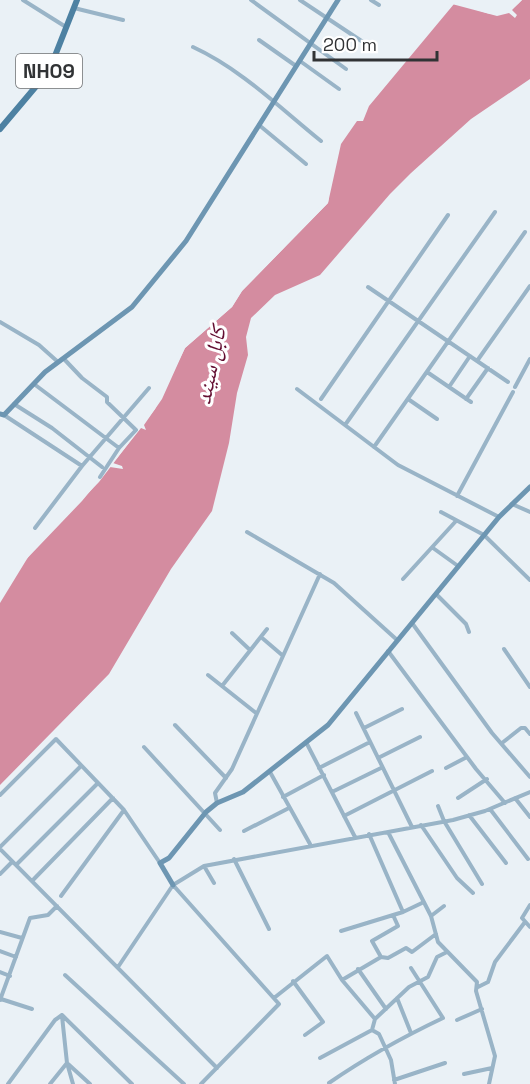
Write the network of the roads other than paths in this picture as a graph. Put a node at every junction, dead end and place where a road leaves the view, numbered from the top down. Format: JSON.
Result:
{"nodes":[{"id":1,"x":23,"y":0,"type":"edge"},
{"id":2,"x":77,"y":0,"type":"edge"},
{"id":3,"x":251,"y":0,"type":"edge"},
{"id":4,"x":300,"y":0,"type":"edge"},
{"id":5,"x":338,"y":0,"type":"edge"},
{"id":6,"x":371,"y":0,"type":"edge"},
{"id":7,"x":379,"y":5,"type":"dead end"},
{"id":8,"x":74,"y":8,"type":"junction"},
{"id":9,"x":325,"y":18,"type":"junction"},
{"id":10,"x":123,"y":20,"type":"dead end"},
{"id":11,"x":66,"y":27,"type":"junction"},
{"id":12,"x":259,"y":40,"type":"dead end"},
{"id":13,"x":363,"y":42,"type":"dead end"},
{"id":14,"x":309,"y":43,"type":"junction"},
{"id":15,"x":193,"y":47,"type":"dead end"},
{"id":16,"x":298,"y":63,"type":"junction"},
{"id":17,"x":73,"y":66,"type":"dead end"},
{"id":18,"x":49,"y":71,"type":"junction"},
{"id":19,"x":339,"y":89,"type":"dead end"},
{"id":20,"x":273,"y":102,"type":"junction"},
{"id":21,"x":259,"y":125,"type":"junction"},
{"id":22,"x":0,"y":129,"type":"edge"},
{"id":23,"x":321,"y":141,"type":"dead end"},
{"id":24,"x":306,"y":164,"type":"dead end"},
{"id":25,"x":495,"y":212,"type":"dead end"},
{"id":26,"x":448,"y":215,"type":"dead end"},
{"id":27,"x":525,"y":232,"type":"dead end"},
{"id":28,"x":530,"y":286,"type":"edge"},
{"id":29,"x":368,"y":287,"type":"dead end"},
{"id":30,"x":389,"y":301,"type":"junction"},
{"id":31,"x":418,"y":321,"type":"junction"},
{"id":32,"x":0,"y":322,"type":"edge"},
{"id":33,"x":448,"y":341,"type":"junction"},
{"id":34,"x":470,"y":356,"type":"junction"},
{"id":35,"x":530,"y":359,"type":"edge"},
{"id":36,"x":61,"y":360,"type":"junction"},
{"id":37,"x":477,"y":361,"type":"junction"},
{"id":38,"x":488,"y":368,"type":"junction"},
{"id":39,"x":427,"y":372,"type":"junction"},
{"id":40,"x":508,"y":382,"type":"dead end"},
{"id":41,"x":34,"y":384,"type":"junction"},
{"id":42,"x":449,"y":387,"type":"junction"},
{"id":43,"x":515,"y":387,"type":"dead end"},
{"id":44,"x":149,"y":388,"type":"dead end"},
{"id":45,"x":297,"y":389,"type":"dead end"},
{"id":46,"x":513,"y":392,"type":"dead end"},
{"id":47,"x":321,"y":399,"type":"dead end"},
{"id":48,"x":408,"y":399,"type":"junction"},
{"id":49,"x":466,"y":399,"type":"junction"},
{"id":50,"x":471,"y":402,"type":"dead end"},
{"id":51,"x":14,"y":404,"type":"junction"},
{"id":52,"x":2,"y":414,"type":"edge"},
{"id":53,"x":123,"y":417,"type":"junction"},
{"id":54,"x":437,"y":419,"type":"dead end"},
{"id":55,"x":345,"y":425,"type":"junction"},
{"id":56,"x":106,"y":437,"type":"junction"},
{"id":57,"x":374,"y":447,"type":"junction"},
{"id":58,"x":119,"y":448,"type":"junction"},
{"id":59,"x":90,"y":457,"type":"junction"},
{"id":60,"x":82,"y":466,"type":"junction"},
{"id":61,"x":102,"y":467,"type":"dead end"},
{"id":62,"x":100,"y":477,"type":"dead end"},
{"id":63,"x":530,"y":487,"type":"edge"},
{"id":64,"x":457,"y":496,"type":"junction"},
{"id":65,"x":512,"y":504,"type":"junction"},
{"id":66,"x":441,"y":512,"type":"dead end"},
{"id":67,"x":530,"y":512,"type":"edge"},
{"id":68,"x":499,"y":517,"type":"junction"},
{"id":69,"x":456,"y":521,"type":"junction"},
{"id":70,"x":35,"y":528,"type":"dead end"},
{"id":71,"x":247,"y":532,"type":"dead end"},
{"id":72,"x":484,"y":535,"type":"junction"},
{"id":73,"x":433,"y":548,"type":"junction"},
{"id":74,"x":458,"y":566,"type":"junction"},
{"id":75,"x":320,"y":574,"type":"junction"},
{"id":76,"x":403,"y":579,"type":"dead end"},
{"id":77,"x":530,"y":580,"type":"edge"},
{"id":78,"x":435,"y":594,"type":"junction"},
{"id":79,"x":411,"y":622,"type":"junction"},
{"id":80,"x":267,"y":629,"type":"dead end"},
{"id":81,"x":469,"y":632,"type":"dead end"},
{"id":82,"x":232,"y":633,"type":"dead end"},
{"id":83,"x":261,"y":637,"type":"junction"},
{"id":84,"x":396,"y":639,"type":"junction"},
{"id":85,"x":504,"y":649,"type":"dead end"},
{"id":86,"x":250,"y":650,"type":"junction"},
{"id":87,"x":388,"y":651,"type":"junction"},
{"id":88,"x":282,"y":655,"type":"junction"},
{"id":89,"x":208,"y":675,"type":"dead end"},
{"id":90,"x":222,"y":686,"type":"junction"},
{"id":91,"x":530,"y":687,"type":"edge"},
{"id":92,"x":402,"y":709,"type":"dead end"},
{"id":93,"x":256,"y":713,"type":"junction"},
{"id":94,"x":356,"y":713,"type":"dead end"},
{"id":95,"x":175,"y":725,"type":"dead end"},
{"id":96,"x":364,"y":729,"type":"junction"},
{"id":97,"x":530,"y":734,"type":"edge"},
{"id":98,"x":420,"y":737,"type":"dead end"},
{"id":99,"x":370,"y":742,"type":"junction"},
{"id":100,"x":502,"y":743,"type":"junction"},
{"id":101,"x":307,"y":744,"type":"junction"},
{"id":102,"x":144,"y":747,"type":"dead end"},
{"id":103,"x":467,"y":757,"type":"junction"},
{"id":104,"x":378,"y":758,"type":"junction"},
{"id":105,"x":81,"y":766,"type":"junction"},
{"id":106,"x":319,"y":768,"type":"junction"},
{"id":107,"x":381,"y":768,"type":"junction"},
{"id":108,"x":446,"y":768,"type":"dead end"},
{"id":109,"x":432,"y":771,"type":"dead end"},
{"id":110,"x":270,"y":772,"type":"junction"},
{"id":111,"x":324,"y":775,"type":"junction"},
{"id":112,"x":530,"y":777,"type":"edge"},
{"id":113,"x":226,"y":778,"type":"junction"},
{"id":114,"x":487,"y":779,"type":"junction"},
{"id":115,"x":98,"y":783,"type":"junction"},
{"id":116,"x":394,"y":790,"type":"junction"},
{"id":117,"x":334,"y":791,"type":"junction"},
{"id":118,"x":530,"y":792,"type":"edge"},
{"id":119,"x":0,"y":795,"type":"edge"},
{"id":120,"x":284,"y":797,"type":"junction"},
{"id":121,"x":113,"y":798,"type":"junction"},
{"id":122,"x":458,"y":798,"type":"dead end"},
{"id":123,"x":515,"y":798,"type":"junction"},
{"id":124,"x":218,"y":803,"type":"junction"},
{"id":125,"x":506,"y":803,"type":"junction"},
{"id":126,"x":438,"y":806,"type":"dead end"},
{"id":127,"x":289,"y":808,"type":"junction"},
{"id":128,"x":490,"y":809,"type":"junction"},
{"id":129,"x":124,"y":810,"type":"junction"},
{"id":130,"x":206,"y":812,"type":"junction"},
{"id":131,"x":469,"y":815,"type":"junction"},
{"id":132,"x":344,"y":816,"type":"junction"},
{"id":133,"x":530,"y":817,"type":"edge"},
{"id":134,"x":444,"y":821,"type":"junction"},
{"id":135,"x":421,"y":825,"type":"junction"},
{"id":136,"x":412,"y":826,"type":"junction"},
{"id":137,"x":219,"y":830,"type":"dead end"},
{"id":138,"x":244,"y":831,"type":"dead end"},
{"id":139,"x":388,"y":832,"type":"junction"},
{"id":140,"x":369,"y":834,"type":"junction"},
{"id":141,"x":356,"y":837,"type":"junction"},
{"id":142,"x":310,"y":844,"type":"junction"},
{"id":143,"x":0,"y":848,"type":"edge"},
{"id":144,"x":234,"y":859,"type":"junction"},
{"id":145,"x":528,"y":859,"type":"dead end"},
{"id":146,"x":14,"y":863,"type":"junction"},
{"id":147,"x":160,"y":863,"type":"junction"},
{"id":148,"x":506,"y":863,"type":"dead end"},
{"id":149,"x":204,"y":866,"type":"junction"},
{"id":150,"x":0,"y":874,"type":"edge"},
{"id":151,"x":32,"y":881,"type":"junction"},
{"id":152,"x":214,"y":883,"type":"dead end"},
{"id":153,"x":482,"y":884,"type":"dead end"},
{"id":154,"x":173,"y":885,"type":"junction"},
{"id":155,"x":473,"y":893,"type":"dead end"},
{"id":156,"x":61,"y":896,"type":"dead end"},
{"id":157,"x":424,"y":902,"type":"junction"},
{"id":158,"x":530,"y":905,"type":"edge"},
{"id":159,"x":57,"y":906,"type":"junction"},
{"id":160,"x":444,"y":906,"type":"dead end"},
{"id":161,"x":403,"y":912,"type":"junction"},
{"id":162,"x":393,"y":915,"type":"junction"},
{"id":163,"x":431,"y":916,"type":"junction"},
{"id":164,"x":525,"y":922,"type":"junction"},
{"id":165,"x":530,"y":927,"type":"edge"},
{"id":166,"x":269,"y":929,"type":"dead end"},
{"id":167,"x":341,"y":931,"type":"dead end"},
{"id":168,"x":0,"y":932,"type":"edge"},
{"id":169,"x":436,"y":934,"type":"junction"},
{"id":170,"x":22,"y":938,"type":"junction"},
{"id":171,"x":0,"y":951,"type":"edge"},
{"id":172,"x":447,"y":952,"type":"junction"},
{"id":173,"x":16,"y":957,"type":"junction"},
{"id":174,"x":381,"y":957,"type":"junction"},
{"id":175,"x":118,"y":967,"type":"junction"},
{"id":176,"x":411,"y":968,"type":"dead end"},
{"id":177,"x":358,"y":969,"type":"junction"},
{"id":178,"x":0,"y":972,"type":"edge"},
{"id":179,"x":65,"y":975,"type":"dead end"},
{"id":180,"x":10,"y":976,"type":"junction"},
{"id":181,"x":342,"y":980,"type":"junction"},
{"id":182,"x":293,"y":981,"type":"junction"},
{"id":183,"x":419,"y":982,"type":"junction"},
{"id":184,"x":478,"y":987,"type":"junction"},
{"id":185,"x":274,"y":998,"type":"junction"},
{"id":186,"x":397,"y":998,"type":"junction"},
{"id":187,"x":0,"y":999,"type":"edge"},
{"id":188,"x":32,"y":1009,"type":"dead end"},
{"id":189,"x":386,"y":1009,"type":"junction"},
{"id":190,"x":482,"y":1009,"type":"junction"},
{"id":191,"x":62,"y":1015,"type":"junction"},
{"id":192,"x":375,"y":1019,"type":"junction"},
{"id":193,"x":457,"y":1020,"type":"dead end"},
{"id":194,"x":372,"y":1030,"type":"junction"},
{"id":195,"x":411,"y":1033,"type":"junction"},
{"id":196,"x":305,"y":1035,"type":"dead end"},
{"id":197,"x":386,"y":1049,"type":"junction"},
{"id":198,"x":320,"y":1058,"type":"dead end"},
{"id":199,"x":67,"y":1063,"type":"junction"},
{"id":200,"x":445,"y":1063,"type":"dead end"},
{"id":201,"x":217,"y":1068,"type":"junction"},
{"id":202,"x":492,"y":1068,"type":"junction"},
{"id":203,"x":464,"y":1074,"type":"dead end"},
{"id":204,"x":395,"y":1082,"type":"edge"},
{"id":205,"x":72,"y":1083,"type":"edge"},
{"id":206,"x":329,"y":1083,"type":"edge"},
{"id":207,"x":8,"y":1084,"type":"edge"},
{"id":208,"x":50,"y":1084,"type":"edge"},
{"id":209,"x":90,"y":1084,"type":"edge"},
{"id":210,"x":132,"y":1084,"type":"edge"},
{"id":211,"x":184,"y":1084,"type":"edge"},
{"id":212,"x":201,"y":1084,"type":"edge"},
{"id":213,"x":489,"y":1084,"type":"edge"}],
"edges":[{"from":1,"to":11,"type":"street"},
{"from":2,"to":8,"type":"main road","number":"NH09"},
{"from":3,"to":14,"type":"street"},
{"from":4,"to":9,"type":"street"},
{"from":5,"to":9,"type":"street"},
{"from":6,"to":7,"type":"street"},
{"from":8,"to":10,"type":"street"},
{"from":8,"to":11,"type":"main road","number":"NH09"},
{"from":9,"to":13,"type":"street"},
{"from":9,"to":14,"type":"street"},
{"from":11,"to":18,"type":"main road","number":"NH09"},
{"from":12,"to":16,"type":"street"},
{"from":14,"to":14,"type":"street"},
{"from":14,"to":16,"type":"street"},
{"from":15,"to":20,"type":"street"},
{"from":16,"to":19,"type":"street"},
{"from":16,"to":20,"type":"street"},
{"from":17,"to":18,"type":"street"},
{"from":18,"to":22,"type":"main road","number":"NH09"},
{"from":20,"to":21,"type":"street"},
{"from":20,"to":23,"type":"street"},
{"from":21,"to":24,"type":"street"},
{"from":21,"to":36,"type":"street"},
{"from":25,"to":31,"type":"street"},
{"from":26,"to":30,"type":"street"},
{"from":27,"to":33,"type":"street"},
{"from":28,"to":37,"type":"street"},
{"from":29,"to":30,"type":"street"},
{"from":30,"to":31,"type":"street"},
{"from":30,"to":47,"type":"street"},
{"from":31,"to":33,"type":"street"},
{"from":31,"to":55,"type":"street"},
{"from":32,"to":36,"type":"street"},
{"from":33,"to":34,"type":"street"},
{"from":33,"to":39,"type":"street"},
{"from":34,"to":37,"type":"street"},
{"from":34,"to":42,"type":"street"},
{"from":35,"to":43,"type":"street"},
{"from":36,"to":41,"type":"street"},
{"from":36,"to":53,"type":"street"},
{"from":37,"to":38,"type":"street"},
{"from":38,"to":40,"type":"street"},
{"from":38,"to":49,"type":"street"},
{"from":39,"to":42,"type":"street"},
{"from":39,"to":48,"type":"street"},
{"from":41,"to":51,"type":"street"},
{"from":41,"to":56,"type":"street"},
{"from":42,"to":49,"type":"street"},
{"from":44,"to":53,"type":"street"},
{"from":45,"to":55,"type":"street"},
{"from":46,"to":64,"type":"street"},
{"from":48,"to":54,"type":"street"},
{"from":48,"to":57,"type":"street"},
{"from":49,"to":50,"type":"street"},
{"from":51,"to":52,"type":"street"},
{"from":51,"to":59,"type":"street"},
{"from":52,"to":60,"type":"street"},
{"from":53,"to":56,"type":"street"},
{"from":53,"to":58,"type":"street"},
{"from":55,"to":57,"type":"street"},
{"from":56,"to":58,"type":"street"},
{"from":56,"to":59,"type":"street"},
{"from":57,"to":64,"type":"street"},
{"from":58,"to":62,"type":"street"},
{"from":59,"to":60,"type":"street"},
{"from":59,"to":61,"type":"street"},
{"from":60,"to":70,"type":"street"},
{"from":63,"to":65,"type":"street"},
{"from":64,"to":68,"type":"street"},
{"from":65,"to":67,"type":"street"},
{"from":65,"to":68,"type":"street"},
{"from":66,"to":69,"type":"street"},
{"from":68,"to":72,"type":"street"},
{"from":69,"to":72,"type":"street"},
{"from":69,"to":73,"type":"street"},
{"from":71,"to":75,"type":"street"},
{"from":72,"to":74,"type":"street"},
{"from":72,"to":77,"type":"street"},
{"from":73,"to":74,"type":"street"},
{"from":73,"to":76,"type":"street"},
{"from":74,"to":78,"type":"street"},
{"from":75,"to":84,"type":"street"},
{"from":75,"to":88,"type":"street"},
{"from":78,"to":79,"type":"street"},
{"from":78,"to":81,"type":"street"},
{"from":79,"to":84,"type":"street"},
{"from":79,"to":100,"type":"street"},
{"from":80,"to":83,"type":"street"},
{"from":82,"to":86,"type":"street"},
{"from":83,"to":86,"type":"street"},
{"from":83,"to":88,"type":"street"},
{"from":84,"to":87,"type":"street"},
{"from":85,"to":91,"type":"street"},
{"from":86,"to":90,"type":"street"},
{"from":87,"to":101,"type":"street"},
{"from":87,"to":103,"type":"street"},
{"from":88,"to":93,"type":"street"},
{"from":89,"to":90,"type":"street"},
{"from":90,"to":93,"type":"street"},
{"from":92,"to":96,"type":"street"},
{"from":93,"to":113,"type":"street"},
{"from":94,"to":96,"type":"street"},
{"from":95,"to":113,"type":"street"},
{"from":96,"to":99,"type":"street"},
{"from":97,"to":100,"type":"street"},
{"from":98,"to":104,"type":"street"},
{"from":99,"to":104,"type":"street"},
{"from":99,"to":106,"type":"street"},
{"from":100,"to":112,"type":"street"},
{"from":101,"to":106,"type":"street"},
{"from":101,"to":110,"type":"street"},
{"from":102,"to":130,"type":"street"},
{"from":103,"to":108,"type":"street"},
{"from":103,"to":114,"type":"street"},
{"from":104,"to":107,"type":"street"},
{"from":105,"to":115,"type":"street"},
{"from":105,"to":119,"type":"street"},
{"from":105,"to":143,"type":"street"},
{"from":106,"to":111,"type":"street"},
{"from":107,"to":116,"type":"street"},
{"from":107,"to":117,"type":"street"},
{"from":109,"to":116,"type":"street"},
{"from":110,"to":120,"type":"street"},
{"from":110,"to":124,"type":"street"},
{"from":111,"to":117,"type":"street"},
{"from":111,"to":120,"type":"street"},
{"from":113,"to":124,"type":"street"},
{"from":114,"to":122,"type":"street"},
{"from":114,"to":125,"type":"street"},
{"from":115,"to":121,"type":"street"},
{"from":115,"to":146,"type":"street"},
{"from":116,"to":132,"type":"street"},
{"from":116,"to":136,"type":"street"},
{"from":117,"to":132,"type":"street"},
{"from":118,"to":123,"type":"street"},
{"from":120,"to":127,"type":"street"},
{"from":121,"to":129,"type":"street"},
{"from":121,"to":151,"type":"street"},
{"from":123,"to":125,"type":"street"},
{"from":123,"to":133,"type":"street"},
{"from":124,"to":130,"type":"street"},
{"from":125,"to":128,"type":"street"},
{"from":126,"to":134,"type":"street"},
{"from":127,"to":138,"type":"street"},
{"from":127,"to":142,"type":"street"},
{"from":128,"to":131,"type":"street"},
{"from":128,"to":145,"type":"street"},
{"from":129,"to":147,"type":"street"},
{"from":129,"to":156,"type":"street"},
{"from":130,"to":137,"type":"street"},
{"from":130,"to":147,"type":"street"},
{"from":131,"to":134,"type":"street"},
{"from":131,"to":148,"type":"street"},
{"from":132,"to":141,"type":"street"},
{"from":134,"to":135,"type":"street"},
{"from":134,"to":153,"type":"street"},
{"from":135,"to":136,"type":"street"},
{"from":135,"to":155,"type":"street"},
{"from":136,"to":139,"type":"street"},
{"from":139,"to":140,"type":"street"},
{"from":139,"to":157,"type":"street"},
{"from":140,"to":141,"type":"street"},
{"from":140,"to":161,"type":"street"},
{"from":141,"to":142,"type":"street"},
{"from":142,"to":144,"type":"street"},
{"from":143,"to":146,"type":"street"},
{"from":144,"to":149,"type":"street"},
{"from":144,"to":166,"type":"street"},
{"from":146,"to":150,"type":"street"},
{"from":146,"to":151,"type":"street"},
{"from":147,"to":154,"type":"street"},
{"from":149,"to":152,"type":"street"},
{"from":149,"to":154,"type":"street"},
{"from":151,"to":159,"type":"street"},
{"from":154,"to":175,"type":"street"},
{"from":154,"to":185,"type":"street"},
{"from":157,"to":161,"type":"street"},
{"from":157,"to":163,"type":"street"},
{"from":158,"to":164,"type":"street"},
{"from":159,"to":170,"type":"street"},
{"from":159,"to":175,"type":"street"},
{"from":160,"to":163,"type":"street"},
{"from":161,"to":162,"type":"street"},
{"from":162,"to":167,"type":"street"},
{"from":162,"to":174,"type":"street"},
{"from":163,"to":169,"type":"street"},
{"from":164,"to":165,"type":"street"},
{"from":164,"to":184,"type":"street"},
{"from":168,"to":170,"type":"street"},
{"from":169,"to":172,"type":"street"},
{"from":169,"to":174,"type":"street"},
{"from":170,"to":173,"type":"street"},
{"from":171,"to":173,"type":"street"},
{"from":172,"to":183,"type":"street"},
{"from":172,"to":184,"type":"street"},
{"from":173,"to":180,"type":"street"},
{"from":174,"to":177,"type":"street"},
{"from":175,"to":201,"type":"street"},
{"from":176,"to":183,"type":"street"},
{"from":177,"to":181,"type":"street"},
{"from":177,"to":189,"type":"street"},
{"from":178,"to":180,"type":"street"},
{"from":179,"to":211,"type":"street"},
{"from":180,"to":187,"type":"street"},
{"from":181,"to":182,"type":"street"},
{"from":181,"to":192,"type":"street"},
{"from":182,"to":185,"type":"street"},
{"from":182,"to":196,"type":"street"},
{"from":183,"to":186,"type":"street"},
{"from":183,"to":195,"type":"street"},
{"from":184,"to":190,"type":"street"},
{"from":185,"to":201,"type":"street"},
{"from":186,"to":189,"type":"street"},
{"from":186,"to":195,"type":"street"},
{"from":187,"to":188,"type":"street"},
{"from":189,"to":192,"type":"street"},
{"from":190,"to":193,"type":"street"},
{"from":190,"to":202,"type":"street"},
{"from":191,"to":199,"type":"street"},
{"from":191,"to":207,"type":"street"},
{"from":191,"to":210,"type":"street"},
{"from":192,"to":194,"type":"street"},
{"from":194,"to":197,"type":"street"},
{"from":194,"to":198,"type":"street"},
{"from":195,"to":197,"type":"street"},
{"from":197,"to":204,"type":"street"},
{"from":197,"to":206,"type":"street"},
{"from":199,"to":205,"type":"street"},
{"from":199,"to":208,"type":"street"},
{"from":199,"to":209,"type":"street"},
{"from":200,"to":204,"type":"street"},
{"from":201,"to":212,"type":"street"},
{"from":202,"to":203,"type":"street"},
{"from":202,"to":213,"type":"street"}]}
